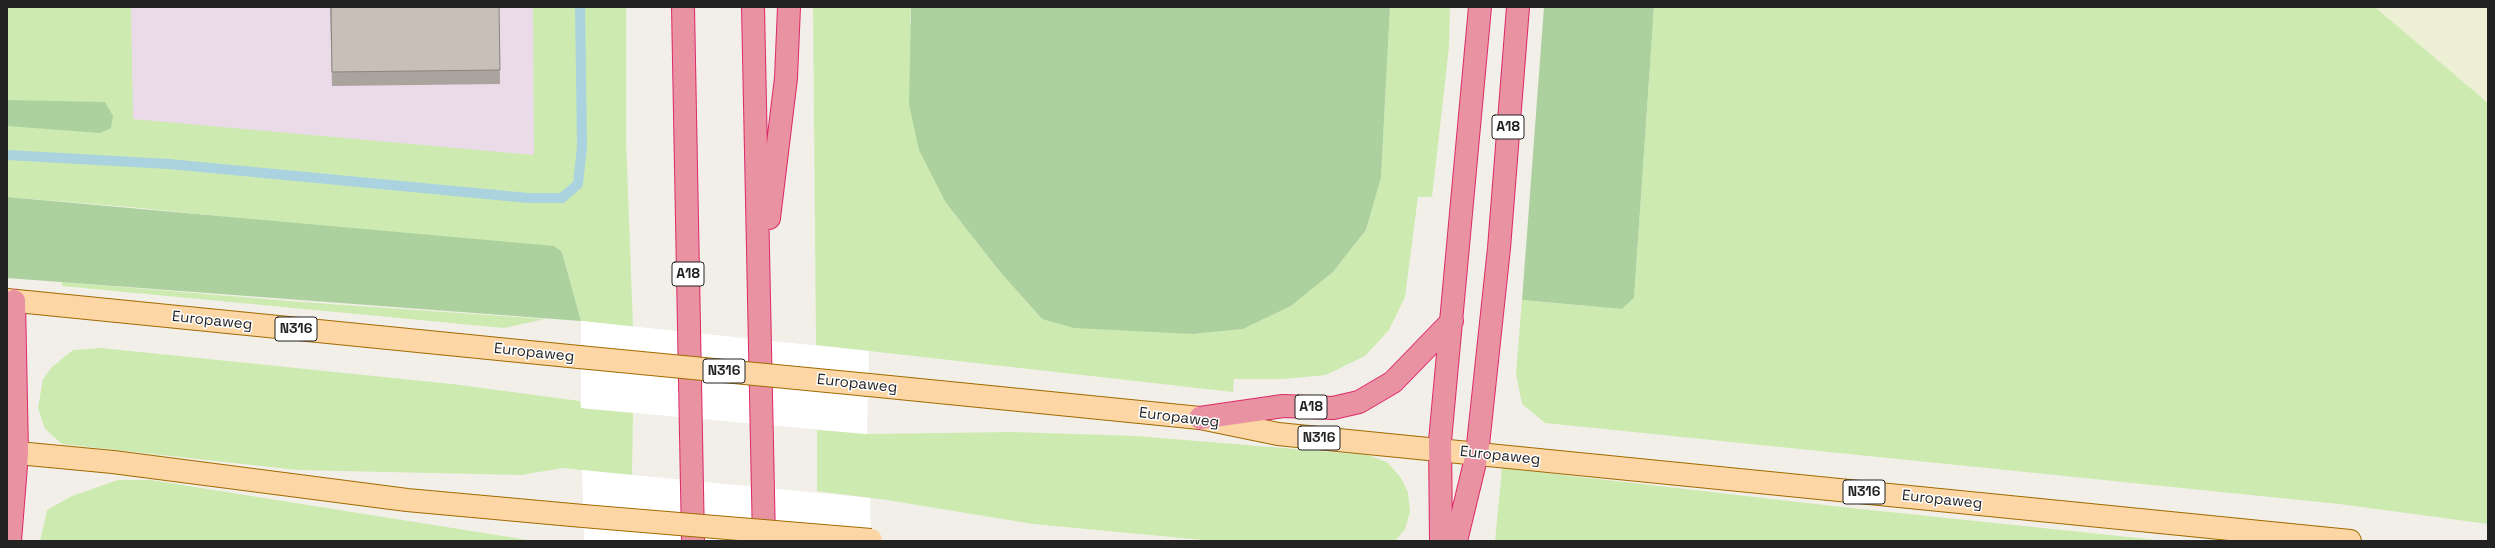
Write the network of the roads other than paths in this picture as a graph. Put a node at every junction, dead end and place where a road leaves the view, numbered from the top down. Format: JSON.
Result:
{"nodes":[{"id":1,"x":683,"y":7,"type":"edge"},
{"id":2,"x":753,"y":7,"type":"edge"},
{"id":3,"x":789,"y":7,"type":"edge"},
{"id":4,"x":1480,"y":7,"type":"edge"},
{"id":5,"x":1518,"y":7,"type":"edge"},
{"id":6,"x":759,"y":296,"type":"junction"},
{"id":7,"x":10,"y":300,"type":"edge"},
{"id":8,"x":1452,"y":321,"type":"junction"},
{"id":9,"x":7,"y":330,"type":"edge"},
{"id":10,"x":1200,"y":418,"type":"junction"},
{"id":11,"x":1439,"y":449,"type":"junction"},
{"id":12,"x":12,"y":453,"type":"edge"},
{"id":13,"x":1477,"y":454,"type":"junction"},
{"id":14,"x":10,"y":541,"type":"edge"},
{"id":15,"x":693,"y":541,"type":"edge"},
{"id":16,"x":764,"y":541,"type":"edge"},
{"id":17,"x":874,"y":541,"type":"edge"},
{"id":18,"x":1441,"y":541,"type":"edge"},
{"id":19,"x":1456,"y":541,"type":"edge"},
{"id":20,"x":2350,"y":541,"type":"edge"}],
"edges":[{"from":1,"to":15,"type":"highway","number":"A18"},
{"from":2,"to":6,"type":"highway"},
{"from":3,"to":6,"type":"highway"},
{"from":4,"to":8,"type":"highway","number":"A18"},
{"from":5,"to":13,"type":"highway","number":"A18"},
{"from":6,"to":16,"type":"highway"},
{"from":7,"to":9,"type":"highway"},
{"from":7,"to":10,"type":"main road","name":"Europaweg","number":"N316","bridge":true},
{"from":7,"to":12,"type":"highway"},
{"from":8,"to":10,"type":"highway","number":"A18"},
{"from":8,"to":11,"type":"highway","number":"A18"},
{"from":10,"to":11,"type":"main road","name":"Europaweg","number":"N316"},
{"from":11,"to":13,"type":"main road","name":"Europaweg","number":"N316"},
{"from":11,"to":18,"type":"highway","number":"A18"},
{"from":12,"to":14,"type":"highway"},
{"from":12,"to":17,"type":"main road","bridge":true},
{"from":13,"to":19,"type":"highway","number":"A18"},
{"from":13,"to":20,"type":"main road","name":"Europaweg","number":"N316"}]}
